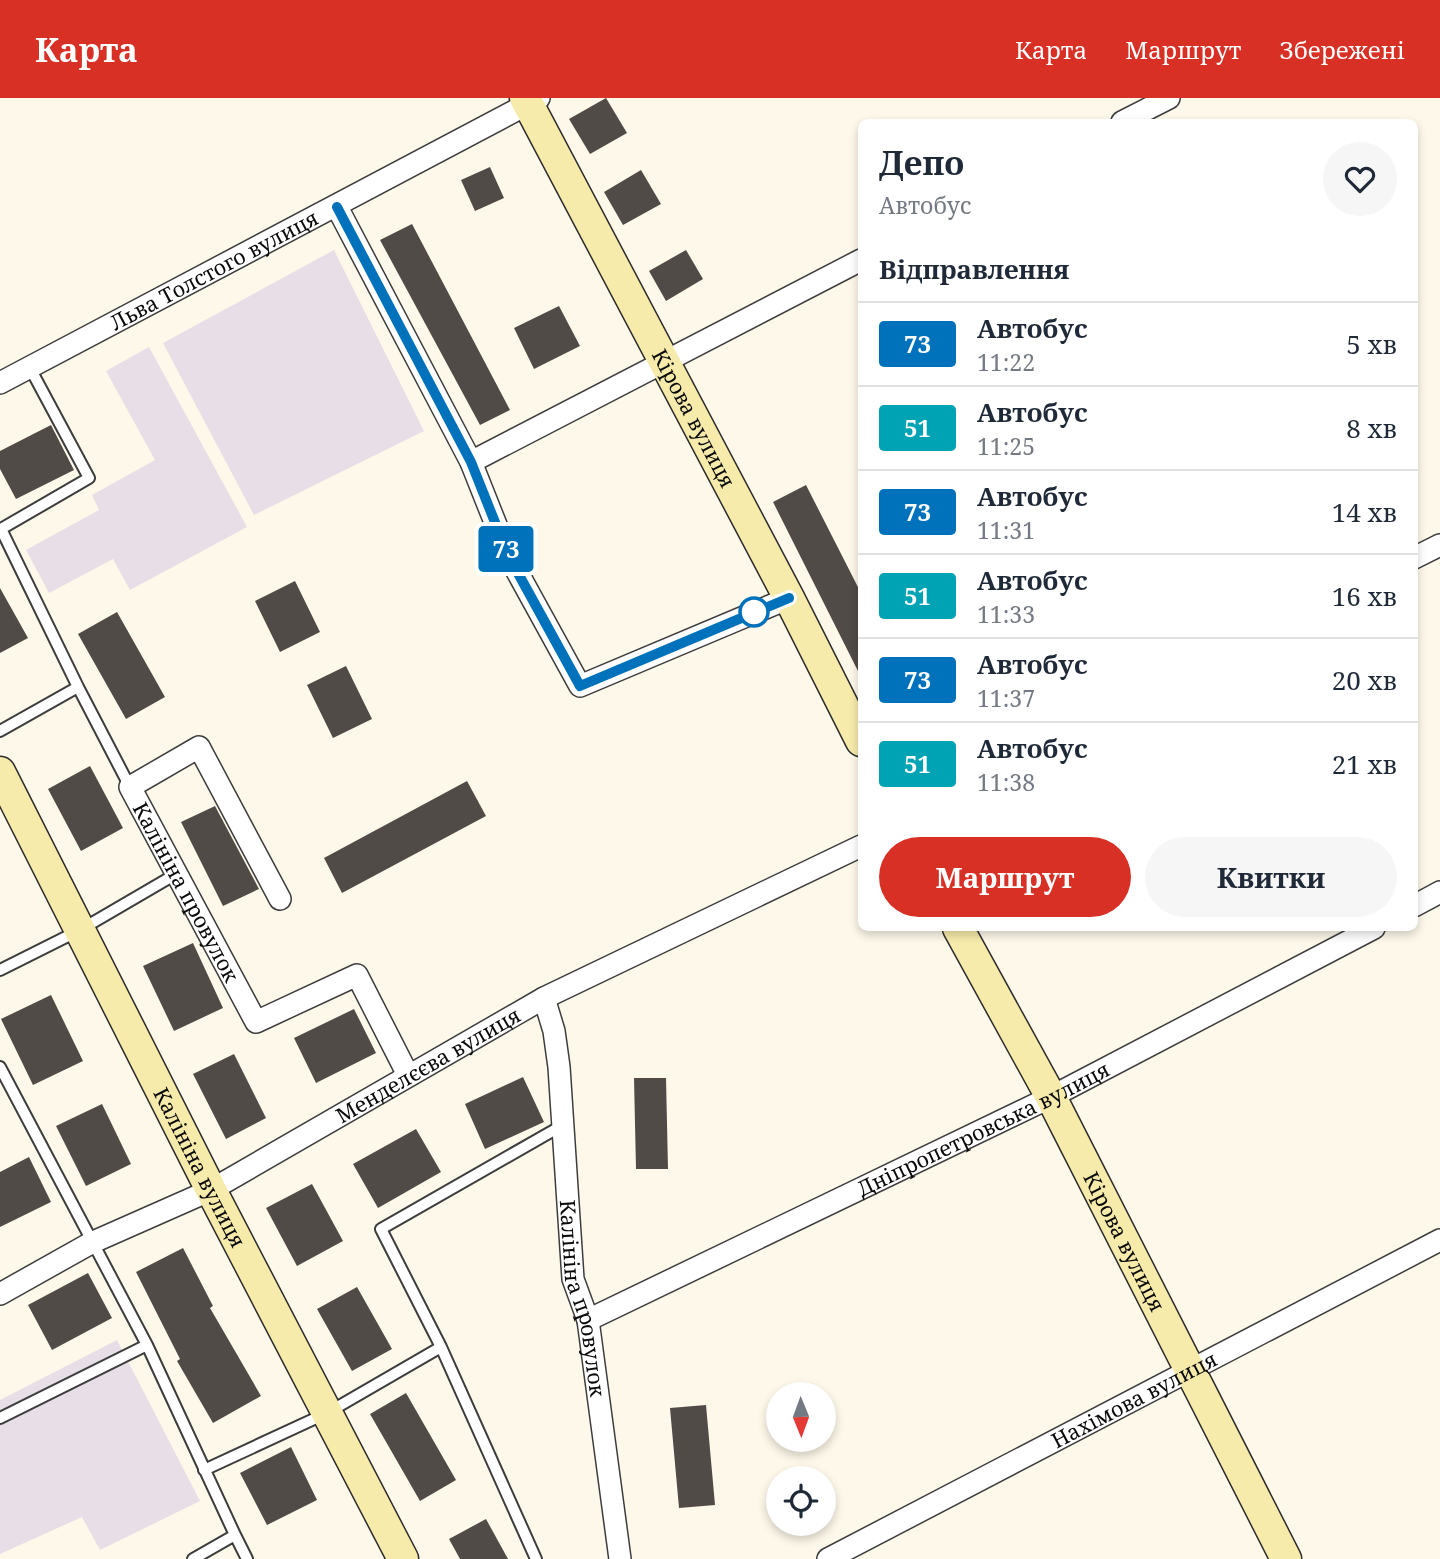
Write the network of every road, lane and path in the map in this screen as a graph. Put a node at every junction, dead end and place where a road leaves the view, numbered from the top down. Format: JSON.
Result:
{"nodes":[{"id":1,"x":1169,"y":98,"type":"edge"},
{"id":2,"x":531,"y":100,"type":"edge"},
{"id":3,"x":1128,"y":119,"type":"edge"},
{"id":4,"x":337,"y":207,"type":"junction"},
{"id":5,"x":858,"y":262,"type":"edge"},
{"id":6,"x":666,"y":363,"type":"junction"},
{"id":7,"x":30,"y":368,"type":"junction"},
{"id":8,"x":0,"y":383,"type":"edge"},
{"id":9,"x":471,"y":462,"type":"junction"},
{"id":10,"x":1440,"y":545,"type":"edge"},
{"id":11,"x":1418,"y":556,"type":"edge"},
{"id":12,"x":789,"y":598,"type":"junction"},
{"id":13,"x":78,"y":687,"type":"junction"},
{"id":14,"x":0,"y":730,"type":"edge"},
{"id":15,"x":858,"y":735,"type":"edge"},
{"id":16,"x":0,"y":772,"type":"edge"},
{"id":17,"x":130,"y":787,"type":"junction"},
{"id":18,"x":858,"y":847,"type":"edge"},
{"id":19,"x":176,"y":874,"type":"junction"},
{"id":20,"x":1440,"y":892,"type":"edge"},
{"id":21,"x":280,"y":899,"type":"dead end"},
{"id":22,"x":1418,"y":904,"type":"edge"},
{"id":23,"x":80,"y":930,"type":"junction"},
{"id":24,"x":960,"y":931,"type":"edge"},
{"id":25,"x":1368,"y":931,"type":"edge"},
{"id":26,"x":0,"y":970,"type":"edge"},
{"id":27,"x":544,"y":998,"type":"junction"},
{"id":28,"x":0,"y":1067,"type":"edge"},
{"id":29,"x":408,"y":1074,"type":"junction"},
{"id":30,"x":1051,"y":1097,"type":"junction"},
{"id":31,"x":563,"y":1125,"type":"junction"},
{"id":32,"x":211,"y":1191,"type":"junction"},
{"id":33,"x":1440,"y":1240,"type":"edge"},
{"id":34,"x":91,"y":1243,"type":"junction"},
{"id":35,"x":0,"y":1294,"type":"edge"},
{"id":36,"x":588,"y":1320,"type":"junction"},
{"id":37,"x":147,"y":1345,"type":"junction"},
{"id":38,"x":441,"y":1348,"type":"junction"},
{"id":39,"x":1188,"y":1371,"type":"junction"},
{"id":40,"x":327,"y":1413,"type":"junction"},
{"id":41,"x":0,"y":1418,"type":"edge"},
{"id":42,"x":204,"y":1470,"type":"junction"},
{"id":43,"x":235,"y":1535,"type":"junction"},
{"id":44,"x":192,"y":1559,"type":"edge"},
{"id":45,"x":247,"y":1559,"type":"edge"},
{"id":46,"x":403,"y":1559,"type":"edge"},
{"id":47,"x":536,"y":1559,"type":"edge"},
{"id":48,"x":620,"y":1559,"type":"edge"},
{"id":49,"x":828,"y":1559,"type":"edge"},
{"id":50,"x":1286,"y":1559,"type":"edge"}],
"edges":[{"from":1,"to":3,"type":"street"},
{"from":2,"to":4,"type":"street","name":"Льва Толстого вулиця"},
{"from":2,"to":6,"type":"main road","name":"Кірова вулиця"},
{"from":4,"to":7,"type":"street","name":"Льва Толстого вулиця"},
{"from":4,"to":9,"type":"street"},
{"from":5,"to":6,"type":"street"},
{"from":6,"to":9,"type":"street"},
{"from":6,"to":12,"type":"main road","name":"Кірова вулиця"},
{"from":7,"to":8,"type":"street","name":"Льва Толстого вулиця"},
{"from":7,"to":13,"type":"lane"},
{"from":9,"to":12,"type":"street"},
{"from":10,"to":11,"type":"street"},
{"from":12,"to":15,"type":"main road","name":"Кірова вулиця"},
{"from":13,"to":14,"type":"lane"},
{"from":13,"to":17,"type":"lane"},
{"from":16,"to":23,"type":"main road","name":"Калініна вулиця"},
{"from":17,"to":19,"type":"street","name":"Калініна провулок"},
{"from":17,"to":21,"type":"street","name":"Калініна провулок"},
{"from":18,"to":27,"type":"street","name":"Менделєєва вулиця"},
{"from":19,"to":23,"type":"lane"},
{"from":19,"to":29,"type":"street","name":"Калініна провулок"},
{"from":20,"to":22,"type":"street"},
{"from":23,"to":26,"type":"lane"},
{"from":23,"to":32,"type":"main road","name":"Калініна вулиця"},
{"from":24,"to":30,"type":"main road","name":"Кірова вулиця"},
{"from":25,"to":30,"type":"street","name":"Дніпропетровська вулиця"},
{"from":27,"to":29,"type":"street","name":"Менделєєва вулиця"},
{"from":27,"to":31,"type":"street","name":"Калініна провулок"},
{"from":28,"to":34,"type":"lane"},
{"from":29,"to":32,"type":"street","name":"Менделєєва вулиця"},
{"from":30,"to":36,"type":"street","name":"Дніпропетровська вулиця"},
{"from":30,"to":39,"type":"main road","name":"Кірова вулиця"},
{"from":31,"to":36,"type":"street","name":"Калініна провулок"},
{"from":31,"to":38,"type":"lane"},
{"from":32,"to":34,"type":"street","name":"Менделєєва вулиця"},
{"from":32,"to":40,"type":"main road","name":"Калініна вулиця"},
{"from":33,"to":39,"type":"street","name":"Нахімова вулиця"},
{"from":34,"to":35,"type":"street","name":"Менделєєва вулиця"},
{"from":34,"to":37,"type":"lane"},
{"from":36,"to":48,"type":"street","name":"Калініна провулок"},
{"from":37,"to":41,"type":"lane"},
{"from":37,"to":42,"type":"lane"},
{"from":38,"to":40,"type":"lane"},
{"from":38,"to":47,"type":"lane"},
{"from":39,"to":49,"type":"street","name":"Нахімова вулиця"},
{"from":39,"to":50,"type":"main road","name":"Кірова вулиця"},
{"from":40,"to":42,"type":"lane"},
{"from":40,"to":46,"type":"main road","name":"Калініна вулиця"},
{"from":42,"to":43,"type":"lane"},
{"from":43,"to":44,"type":"lane"},
{"from":43,"to":45,"type":"lane"}]}
